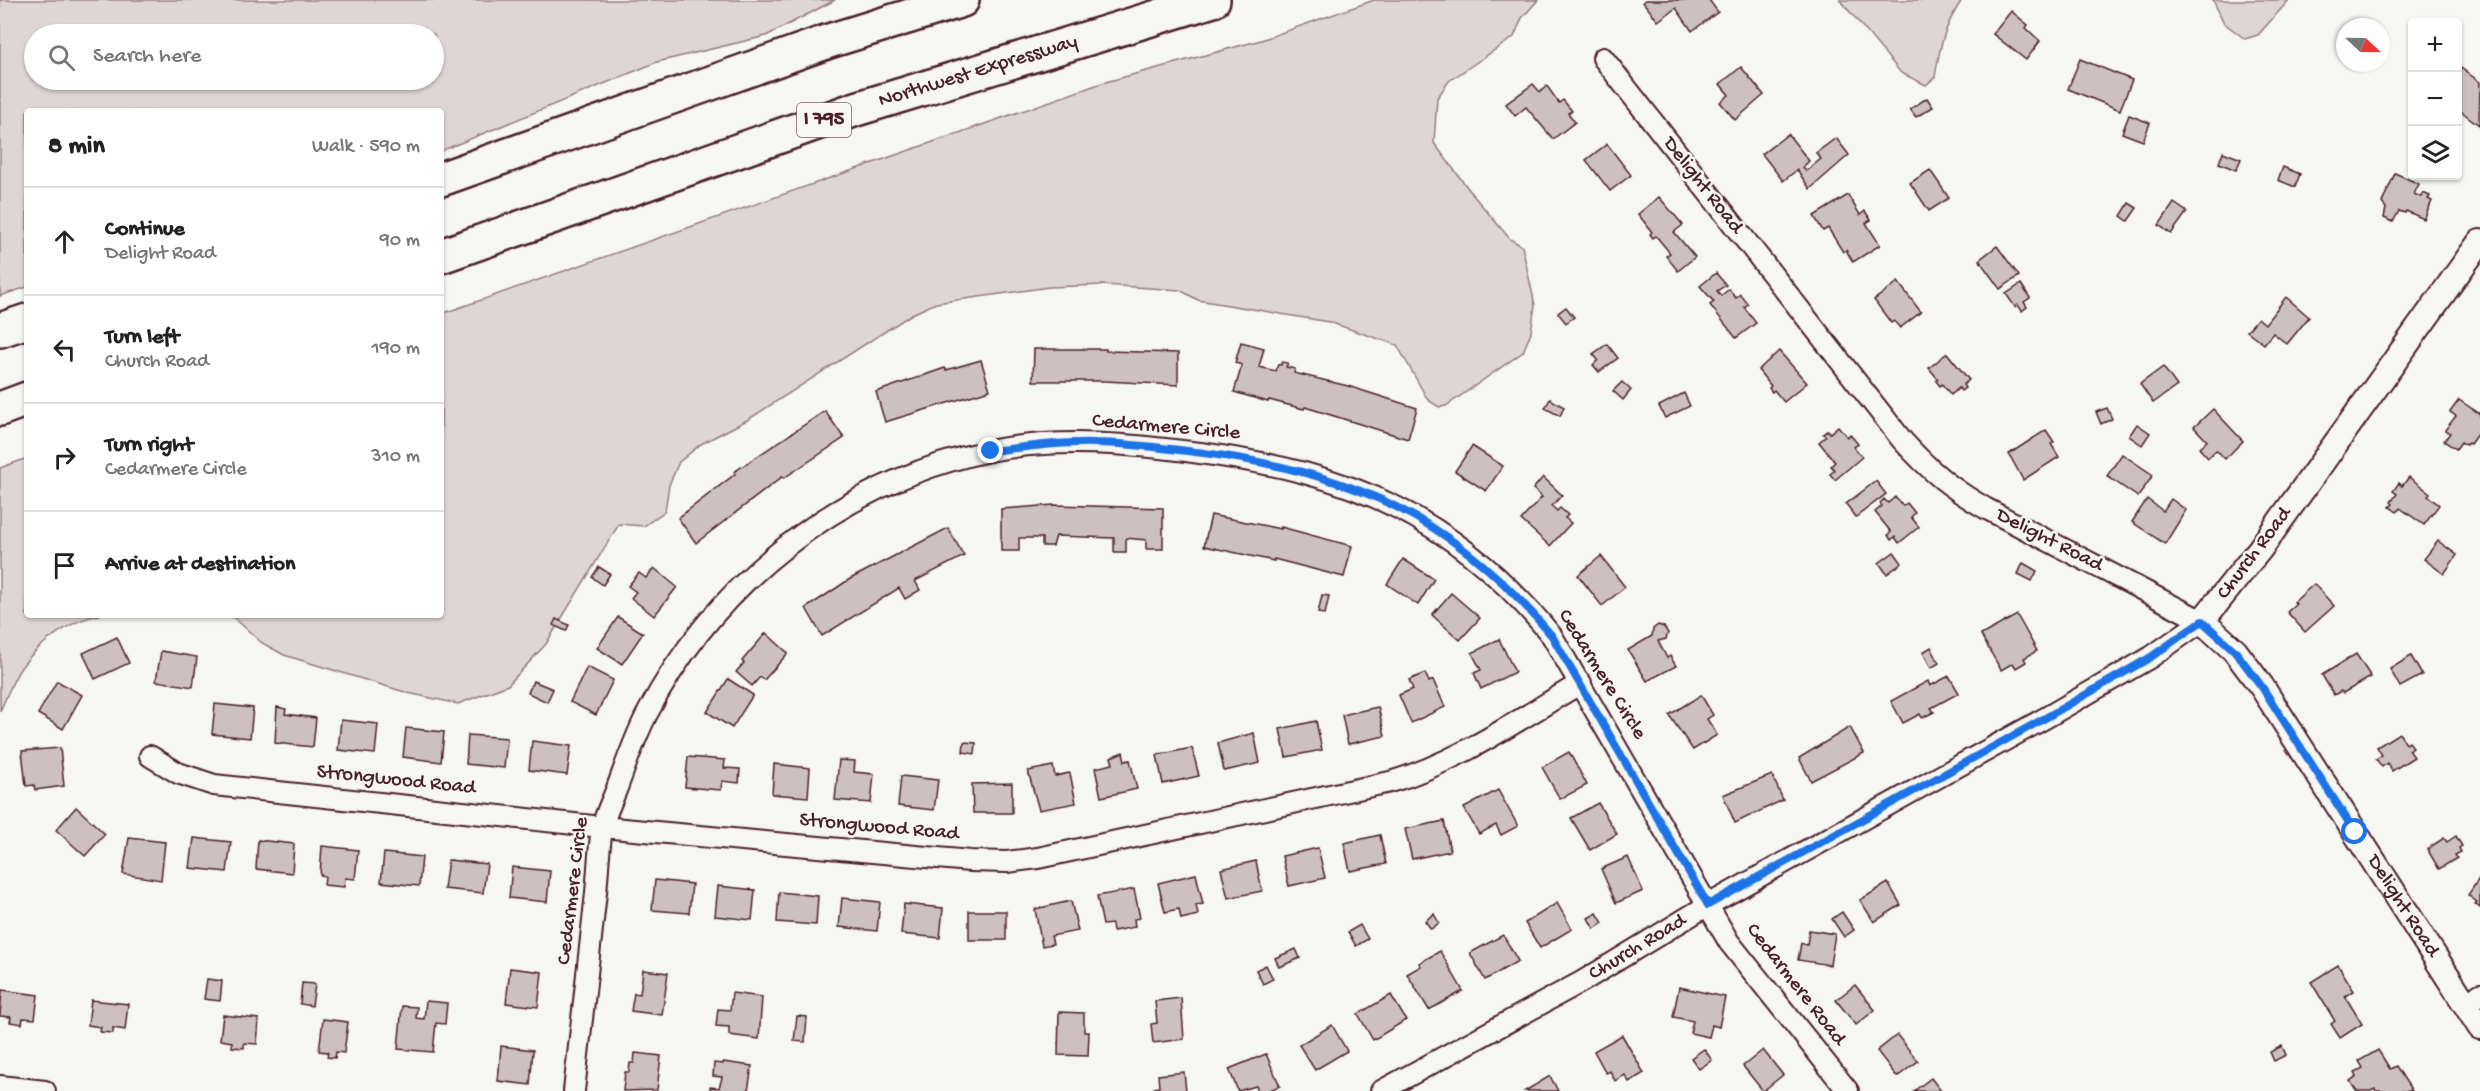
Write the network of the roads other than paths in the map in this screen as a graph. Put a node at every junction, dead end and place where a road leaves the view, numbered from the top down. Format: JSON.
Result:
{"nodes":[{"id":1,"x":962,"y":0,"type":"edge"},
{"id":2,"x":1213,"y":0,"type":"edge"},
{"id":3,"x":1603,"y":58,"type":"dead end"},
{"id":4,"x":444,"y":178,"type":"edge"},
{"id":5,"x":2480,"y":242,"type":"edge"},
{"id":6,"x":444,"y":255,"type":"edge"},
{"id":7,"x":24,"y":322,"type":"edge"},
{"id":8,"x":0,"y":330,"type":"edge"},
{"id":9,"x":24,"y":400,"type":"edge"},
{"id":10,"x":0,"y":409,"type":"edge"},
{"id":11,"x":2202,"y":621,"type":"junction"},
{"id":12,"x":1581,"y":683,"type":"junction"},
{"id":13,"x":150,"y":756,"type":"dead end"},
{"id":14,"x":602,"y":827,"type":"junction"},
{"id":15,"x":1708,"y":905,"type":"junction"},
{"id":16,"x":2473,"y":999,"type":"edge"},
{"id":17,"x":2480,"y":1027,"type":"edge"},
{"id":18,"x":0,"y":1086,"type":"edge"},
{"id":19,"x":45,"y":1091,"type":"edge"},
{"id":20,"x":574,"y":1091,"type":"edge"},
{"id":21,"x":1381,"y":1091,"type":"edge"},
{"id":22,"x":1848,"y":1091,"type":"edge"}],
"edges":[{"from":1,"to":4,"type":"highway"},
{"from":2,"to":6,"type":"highway","name":"Northwest Expressway","number":"I 795"},
{"from":3,"to":11,"type":"street","name":"Delight Road"},
{"from":5,"to":11,"type":"street","name":"Church Road"},
{"from":7,"to":8,"type":"highway"},
{"from":9,"to":10,"type":"highway"},
{"from":11,"to":15,"type":"street","name":"Church Road"},
{"from":11,"to":16,"type":"street","name":"Delight Road"},
{"from":12,"to":14,"type":"street","name":"Strongwood Road"},
{"from":12,"to":14,"type":"street","name":"Cedarmere Circle"},
{"from":12,"to":15,"type":"street","name":"Cedarmere Circle"},
{"from":13,"to":14,"type":"street","name":"Strongwood Road"},
{"from":14,"to":20,"type":"street","name":"Cedarmere Circle"},
{"from":15,"to":21,"type":"street","name":"Church Road"},
{"from":15,"to":22,"type":"street","name":"Cedarmere Road"},
{"from":16,"to":17,"type":"street","name":"Delight Road"},
{"from":18,"to":19,"type":"street"}]}
